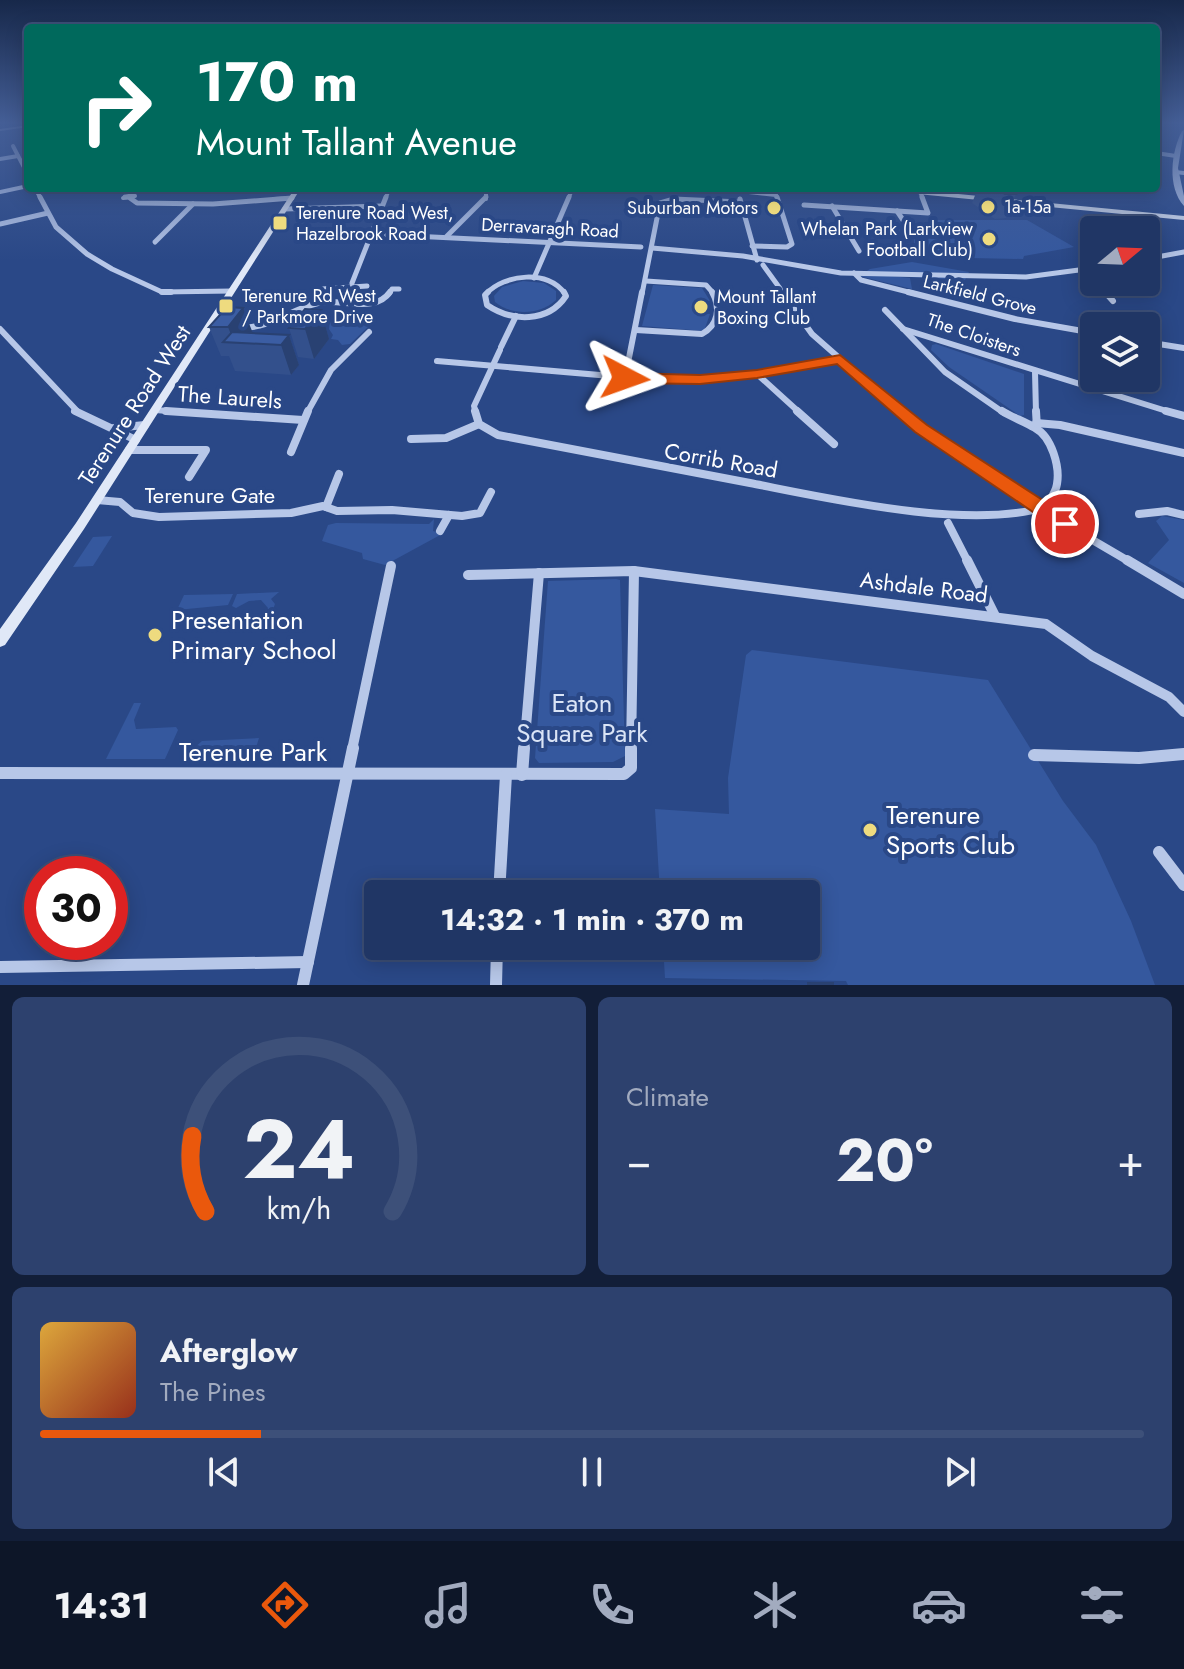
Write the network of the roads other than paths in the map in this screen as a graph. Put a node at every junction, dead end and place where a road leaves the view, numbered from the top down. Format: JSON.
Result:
{"nodes":[{"id":1,"x":1175,"y":169,"type":"edge"},
{"id":2,"x":1175,"y":172,"type":"junction"},
{"id":3,"x":1184,"y":173,"type":"edge"},
{"id":4,"x":24,"y":187,"type":"edge"},
{"id":5,"x":0,"y":192,"type":"edge"},
{"id":6,"x":37,"y":192,"type":"edge"},
{"id":7,"x":296,"y":192,"type":"edge"},
{"id":8,"x":388,"y":192,"type":"edge"},
{"id":9,"x":486,"y":192,"type":"edge"},
{"id":10,"x":571,"y":192,"type":"edge"},
{"id":11,"x":741,"y":192,"type":"edge"},
{"id":12,"x":758,"y":192,"type":"edge"},
{"id":13,"x":916,"y":192,"type":"edge"},
{"id":14,"x":921,"y":194,"type":"junction"},
{"id":15,"x":130,"y":198,"type":"dead end"},
{"id":16,"x":292,"y":198,"type":"junction"},
{"id":17,"x":740,"y":202,"type":"junction"},
{"id":18,"x":193,"y":204,"type":"junction"},
{"id":19,"x":1184,"y":204,"type":"edge"},
{"id":20,"x":804,"y":205,"type":"dead end"},
{"id":21,"x":382,"y":206,"type":"junction"},
{"id":22,"x":832,"y":206,"type":"junction"},
{"id":23,"x":285,"y":209,"type":"junction"},
{"id":24,"x":897,"y":211,"type":"junction"},
{"id":25,"x":48,"y":213,"type":"junction"},
{"id":26,"x":1184,"y":218,"type":"edge"},
{"id":27,"x":0,"y":224,"type":"edge"},
{"id":28,"x":371,"y":234,"type":"junction"},
{"id":29,"x":913,"y":235,"type":"dead end"},
{"id":30,"x":447,"y":236,"type":"junction"},
{"id":31,"x":155,"y":242,"type":"dead end"},
{"id":32,"x":550,"y":242,"type":"junction"},
{"id":33,"x":752,"y":246,"type":"junction"},
{"id":34,"x":641,"y":247,"type":"dead end"},
{"id":35,"x":652,"y":248,"type":"junction"},
{"id":36,"x":859,"y":251,"type":"dead end"},
{"id":37,"x":1184,"y":253,"type":"edge"},
{"id":38,"x":1160,"y":256,"type":"edge"},
{"id":39,"x":760,"y":262,"type":"junction"},
{"id":40,"x":1080,"y":271,"type":"edge"},
{"id":41,"x":841,"y":273,"type":"junction"},
{"id":42,"x":853,"y":273,"type":"junction"},
{"id":43,"x":534,"y":278,"type":"junction"},
{"id":44,"x":861,"y":280,"type":"junction"},
{"id":45,"x":646,"y":281,"type":"junction"},
{"id":46,"x":352,"y":283,"type":"dead end"},
{"id":47,"x":367,"y":286,"type":"dead end"},
{"id":48,"x":399,"y":289,"type":"dead end"},
{"id":49,"x":232,"y":291,"type":"junction"},
{"id":50,"x":319,"y":295,"type":"dead end"},
{"id":51,"x":1108,"y":296,"type":"edge"},
{"id":52,"x":1113,"y":301,"type":"dead end"},
{"id":53,"x":885,"y":310,"type":"dead end"},
{"id":54,"x":516,"y":316,"type":"junction"},
{"id":55,"x":209,"y":327,"type":"junction"},
{"id":56,"x":221,"y":327,"type":"edge"},
{"id":57,"x":234,"y":328,"type":"edge"},
{"id":58,"x":260,"y":328,"type":"junction"},
{"id":59,"x":0,"y":329,"type":"edge"},
{"id":60,"x":271,"y":329,"type":"dead end"},
{"id":61,"x":902,"y":329,"type":"junction"},
{"id":62,"x":636,"y":330,"type":"junction"},
{"id":63,"x":1080,"y":331,"type":"edge"},
{"id":64,"x":369,"y":332,"type":"dead end"},
{"id":65,"x":943,"y":341,"type":"junction"},
{"id":66,"x":1160,"y":344,"type":"edge"},
{"id":67,"x":918,"y":345,"type":"junction"},
{"id":68,"x":1184,"y":348,"type":"edge"},
{"id":69,"x":840,"y":359,"type":"junction"},
{"id":70,"x":437,"y":361,"type":"dead end"},
{"id":71,"x":493,"y":366,"type":"junction"},
{"id":72,"x":1035,"y":372,"type":"junction"},
{"id":73,"x":757,"y":374,"type":"junction"},
{"id":74,"x":625,"y":378,"type":"junction"},
{"id":75,"x":155,"y":410,"type":"junction"},
{"id":76,"x":1184,"y":416,"type":"edge"},
{"id":77,"x":303,"y":420,"type":"junction"},
{"id":78,"x":479,"y":424,"type":"junction"},
{"id":79,"x":145,"y":425,"type":"junction"},
{"id":80,"x":1037,"y":426,"type":"junction"},
{"id":81,"x":109,"y":428,"type":"junction"},
{"id":82,"x":411,"y":439,"type":"dead end"},
{"id":83,"x":834,"y":444,"type":"dead end"},
{"id":84,"x":132,"y":445,"type":"junction"},
{"id":85,"x":291,"y":452,"type":"dead end"},
{"id":86,"x":1184,"y":453,"type":"edge"},
{"id":87,"x":339,"y":474,"type":"dead end"},
{"id":88,"x":189,"y":477,"type":"dead end"},
{"id":89,"x":491,"y":492,"type":"dead end"},
{"id":90,"x":97,"y":500,"type":"junction"},
{"id":91,"x":326,"y":507,"type":"junction"},
{"id":92,"x":1040,"y":509,"type":"junction"},
{"id":93,"x":1139,"y":514,"type":"dead end"},
{"id":94,"x":449,"y":515,"type":"junction"},
{"id":95,"x":1184,"y":515,"type":"edge"},
{"id":96,"x":948,"y":523,"type":"dead end"},
{"id":97,"x":440,"y":531,"type":"dead end"},
{"id":98,"x":391,"y":566,"type":"dead end"},
{"id":99,"x":634,"y":571,"type":"junction"},
{"id":100,"x":539,"y":573,"type":"junction"},
{"id":101,"x":468,"y":575,"type":"dead end"},
{"id":102,"x":1184,"y":594,"type":"edge"},
{"id":103,"x":995,"y":616,"type":"junction"},
{"id":104,"x":0,"y":641,"type":"edge"},
{"id":105,"x":1184,"y":712,"type":"edge"},
{"id":106,"x":1184,"y":754,"type":"edge"},
{"id":107,"x":1034,"y":755,"type":"dead end"},
{"id":108,"x":0,"y":773,"type":"edge"},
{"id":109,"x":347,"y":774,"type":"junction"},
{"id":110,"x":506,"y":775,"type":"junction"},
{"id":111,"x":522,"y":775,"type":"junction"},
{"id":112,"x":1159,"y":852,"type":"dead end"},
{"id":113,"x":500,"y":880,"type":"edge"},
{"id":114,"x":1184,"y":885,"type":"edge"},
{"id":115,"x":497,"y":960,"type":"edge"},
{"id":116,"x":308,"y":962,"type":"junction"},
{"id":117,"x":0,"y":967,"type":"edge"},
{"id":118,"x":303,"y":985,"type":"edge"},
{"id":119,"x":496,"y":985,"type":"edge"}],
"edges":[{"from":1,"to":2,"type":"street"},
{"from":2,"to":3,"type":"street"},
{"from":2,"to":19,"type":"street"},
{"from":4,"to":5,"type":"street"},
{"from":6,"to":25,"type":"street"},
{"from":7,"to":16,"type":"main road","name":"Terenure Road West"},
{"from":8,"to":21,"type":"street"},
{"from":9,"to":30,"type":"street"},
{"from":10,"to":32,"type":"street"},
{"from":11,"to":17,"type":"street"},
{"from":12,"to":33,"type":"street"},
{"from":13,"to":14,"type":"main road"},
{"from":14,"to":24,"type":"street"},
{"from":14,"to":26,"type":"main road"},
{"from":15,"to":18,"type":"street"},
{"from":16,"to":18,"type":"street"},
{"from":16,"to":23,"type":"main road","name":"Terenure Road West"},
{"from":17,"to":33,"type":"street"},
{"from":17,"to":35,"type":"street"},
{"from":18,"to":31,"type":"street"},
{"from":20,"to":22,"type":"street"},
{"from":21,"to":23,"type":"street"},
{"from":21,"to":28,"type":"street"},
{"from":22,"to":24,"type":"street"},
{"from":22,"to":36,"type":"street"},
{"from":23,"to":49,"type":"main road","name":"Terenure Road West"},
{"from":24,"to":29,"type":"street"},
{"from":25,"to":27,"type":"street"},
{"from":25,"to":49,"type":"street"},
{"from":28,"to":30,"type":"street","name":"Derravaragh Road"},
{"from":28,"to":46,"type":"street"},
{"from":30,"to":32,"type":"street","name":"Derravaragh Road"},
{"from":32,"to":34,"type":"street","name":"Derravaragh Road"},
{"from":32,"to":43,"type":"street"},
{"from":33,"to":39,"type":"street"},
{"from":35,"to":39,"type":"street"},
{"from":35,"to":45,"type":"street"},
{"from":37,"to":38,"type":"street"},
{"from":39,"to":41,"type":"street"},
{"from":39,"to":69,"type":"street"},
{"from":40,"to":42,"type":"street"},
{"from":41,"to":42,"type":"street"},
{"from":41,"to":44,"type":"street","name":"Larkfield Grove"},
{"from":42,"to":44,"type":"street","name":"Larkfield Grove"},
{"from":43,"to":54,"type":"street"},
{"from":43,"to":54,"type":"street"},
{"from":44,"to":63,"type":"street","name":"Larkfield Grove"},
{"from":45,"to":62,"type":"street"},
{"from":45,"to":62,"type":"street"},
{"from":47,"to":50,"type":"street"},
{"from":48,"to":58,"type":"street"},
{"from":49,"to":55,"type":"main road","name":"Terenure Road West"},
{"from":51,"to":52,"type":"street"},
{"from":53,"to":61,"type":"street","name":"The Cloisters"},
{"from":54,"to":71,"type":"street"},
{"from":55,"to":56,"type":"street"},
{"from":55,"to":75,"type":"main road","name":"Terenure Road West"},
{"from":57,"to":58,"type":"street"},
{"from":58,"to":60,"type":"street"},
{"from":59,"to":81,"type":"street"},
{"from":61,"to":65,"type":"street","name":"The Cloisters"},
{"from":61,"to":67,"type":"street","name":"The Cloisters"},
{"from":62,"to":74,"type":"street"},
{"from":64,"to":77,"type":"street","name":"The Laurels"},
{"from":65,"to":67,"type":"street"},
{"from":65,"to":72,"type":"street","name":"The Cloisters"},
{"from":66,"to":68,"type":"street"},
{"from":67,"to":80,"type":"street","name":"The Cloisters"},
{"from":69,"to":73,"type":"street"},
{"from":69,"to":92,"type":"street"},
{"from":70,"to":71,"type":"street"},
{"from":71,"to":74,"type":"street"},
{"from":71,"to":78,"type":"street"},
{"from":72,"to":76,"type":"street","name":"The Cloisters"},
{"from":72,"to":80,"type":"street","name":"The Cloisters"},
{"from":73,"to":74,"type":"street"},
{"from":73,"to":83,"type":"street"},
{"from":75,"to":77,"type":"street","name":"The Laurels"},
{"from":75,"to":79,"type":"main road","name":"Terenure Road West"},
{"from":77,"to":85,"type":"street","name":"The Laurels"},
{"from":78,"to":82,"type":"street"},
{"from":78,"to":92,"type":"street","name":"Corrib Road"},
{"from":79,"to":81,"type":"street"},
{"from":79,"to":84,"type":"main road","name":"Terenure Road West"},
{"from":80,"to":86,"type":"street","name":"The Cloisters"},
{"from":80,"to":92,"type":"street","name":"The Cloisters"},
{"from":81,"to":84,"type":"street"},
{"from":84,"to":88,"type":"street"},
{"from":84,"to":90,"type":"main road","name":"Terenure Road West"},
{"from":87,"to":91,"type":"street"},
{"from":89,"to":94,"type":"street","name":"Terenure Gate"},
{"from":90,"to":91,"type":"street","name":"Terenure Gate"},
{"from":90,"to":104,"type":"main road","name":"Terenure Road West"},
{"from":91,"to":94,"type":"street","name":"Terenure Gate"},
{"from":92,"to":102,"type":"street"},
{"from":93,"to":95,"type":"street"},
{"from":94,"to":97,"type":"street"},
{"from":96,"to":103,"type":"street"},
{"from":98,"to":109,"type":"street"},
{"from":99,"to":100,"type":"street","name":"Ashdale Road"},
{"from":99,"to":103,"type":"street","name":"Ashdale Road"},
{"from":99,"to":111,"type":"street","name":"Terenure Park"},
{"from":100,"to":101,"type":"street","name":"Ashdale Road"},
{"from":100,"to":111,"type":"street"},
{"from":103,"to":105,"type":"street","name":"Ashdale Road"},
{"from":106,"to":107,"type":"street"},
{"from":108,"to":109,"type":"street","name":"Terenure Park"},
{"from":109,"to":110,"type":"street","name":"Terenure Park"},
{"from":109,"to":116,"type":"street"},
{"from":110,"to":111,"type":"street","name":"Terenure Park"},
{"from":110,"to":113,"type":"street"},
{"from":112,"to":114,"type":"street"},
{"from":115,"to":119,"type":"street"},
{"from":116,"to":117,"type":"street"},
{"from":116,"to":118,"type":"street"}]}
